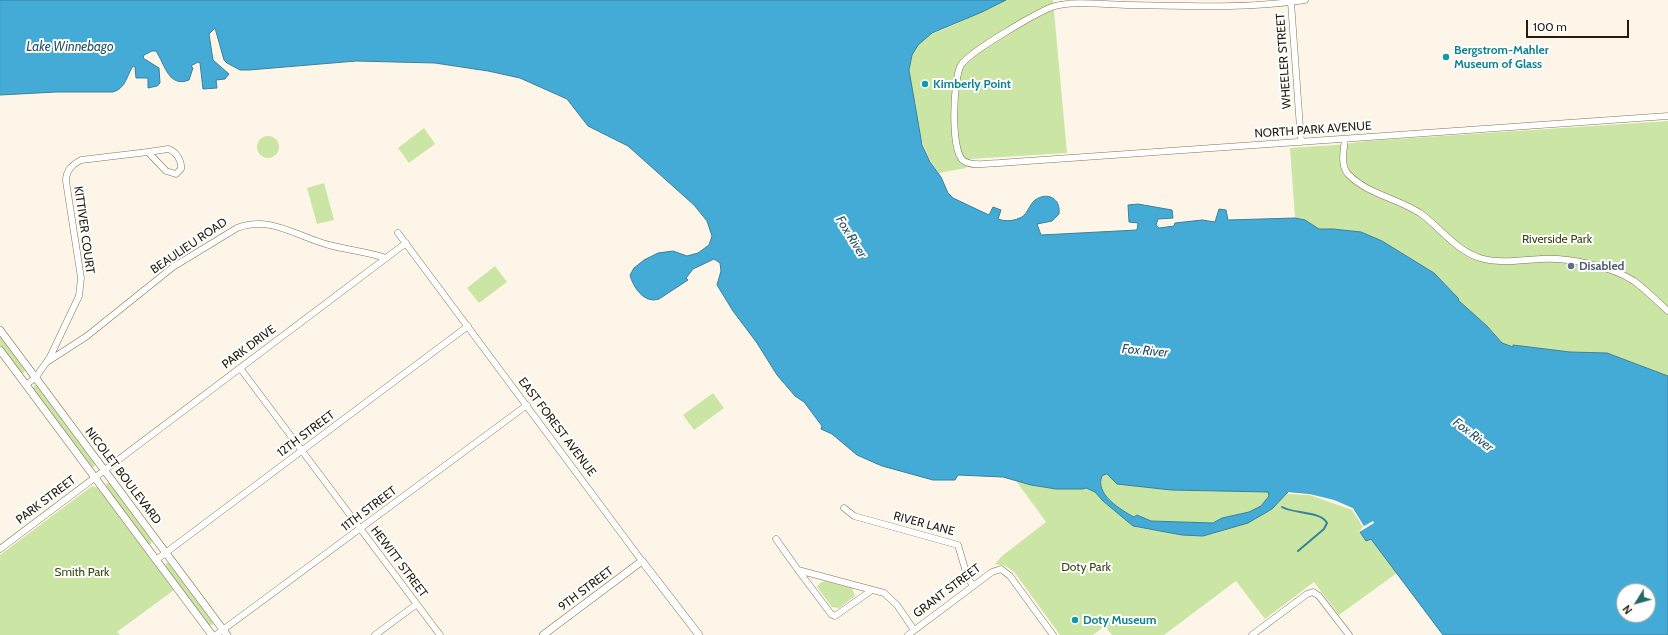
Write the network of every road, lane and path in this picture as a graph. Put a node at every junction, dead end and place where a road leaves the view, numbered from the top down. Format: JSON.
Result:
{"nodes":[{"id":1,"x":1305,"y":0,"type":"edge"},
{"id":2,"x":1291,"y":2,"type":"junction"},
{"id":3,"x":1668,"y":116,"type":"edge"},
{"id":4,"x":1345,"y":138,"type":"junction"},
{"id":5,"x":1301,"y":142,"type":"junction"},
{"id":6,"x":148,"y":152,"type":"junction"},
{"id":7,"x":398,"y":233,"type":"dead end"},
{"id":8,"x":406,"y":243,"type":"junction"},
{"id":9,"x":386,"y":258,"type":"junction"},
{"id":10,"x":1668,"y":311,"type":"edge"},
{"id":11,"x":468,"y":326,"type":"junction"},
{"id":12,"x":0,"y":330,"type":"edge"},
{"id":13,"x":0,"y":350,"type":"edge"},
{"id":14,"x":48,"y":362,"type":"junction"},
{"id":15,"x":240,"y":368,"type":"junction"},
{"id":16,"x":36,"y":377,"type":"junction"},
{"id":17,"x":26,"y":385,"type":"junction"},
{"id":18,"x":527,"y":405,"type":"junction"},
{"id":19,"x":302,"y":452,"type":"junction"},
{"id":20,"x":105,"y":470,"type":"junction"},
{"id":21,"x":95,"y":477,"type":"junction"},
{"id":22,"x":844,"y":508,"type":"dead end"},
{"id":23,"x":360,"y":529,"type":"junction"},
{"id":24,"x":776,"y":539,"type":"dead end"},
{"id":25,"x":0,"y":549,"type":"edge"},
{"id":26,"x":166,"y":552,"type":"junction"},
{"id":27,"x":156,"y":560,"type":"junction"},
{"id":28,"x":642,"y":561,"type":"junction"},
{"id":29,"x":798,"y":570,"type":"junction"},
{"id":30,"x":973,"y":585,"type":"junction"},
{"id":31,"x":872,"y":590,"type":"junction"},
{"id":32,"x":417,"y":604,"type":"junction"},
{"id":33,"x":914,"y":630,"type":"junction"},
{"id":34,"x":225,"y":633,"type":"edge"},
{"id":35,"x":212,"y":635,"type":"edge"},
{"id":36,"x":216,"y":635,"type":"edge"},
{"id":37,"x":376,"y":635,"type":"edge"},
{"id":38,"x":440,"y":635,"type":"edge"},
{"id":39,"x":543,"y":635,"type":"edge"},
{"id":40,"x":699,"y":635,"type":"edge"},
{"id":41,"x":908,"y":635,"type":"edge"},
{"id":42,"x":1053,"y":635,"type":"edge"},
{"id":43,"x":1252,"y":635,"type":"edge"},
{"id":44,"x":1349,"y":635,"type":"edge"}],
"edges":[{"from":1,"to":2,"type":"street"},
{"from":2,"to":5,"type":"street","name":"WHEELER STREET"},
{"from":2,"to":5,"type":"street","name":"NORTH PARK AVENUE"},
{"from":3,"to":4,"type":"street","name":"NORTH PARK AVENUE"},
{"from":4,"to":5,"type":"street","name":"NORTH PARK AVENUE"},
{"from":4,"to":10,"type":"street"},
{"from":6,"to":6,"type":"street","name":"KITTIVER COURT"},
{"from":6,"to":14,"type":"street","name":"KITTIVER COURT"},
{"from":7,"to":8,"type":"street","name":"EAST FOREST AVENUE"},
{"from":8,"to":9,"type":"street","name":"PARK DRIVE"},
{"from":8,"to":11,"type":"street","name":"EAST FOREST AVENUE"},
{"from":9,"to":14,"type":"street","name":"BEAULIEU ROAD"},
{"from":9,"to":15,"type":"street","name":"PARK DRIVE"},
{"from":11,"to":18,"type":"street","name":"EAST FOREST AVENUE"},
{"from":11,"to":19,"type":"street","name":"12TH STREET"},
{"from":12,"to":16,"type":"street","name":"NICOLET BOULEVARD"},
{"from":13,"to":17,"type":"street","name":"NICOLET BOULEVARD"},
{"from":14,"to":16,"type":"street","name":"KITTIVER COURT"},
{"from":15,"to":19,"type":"street","name":"HEWITT STREET"},
{"from":15,"to":20,"type":"street","name":"PARK DRIVE"},
{"from":16,"to":17,"type":"street","name":"KITTIVER COURT"},
{"from":16,"to":20,"type":"street","name":"NICOLET BOULEVARD"},
{"from":17,"to":21,"type":"street","name":"NICOLET BOULEVARD"},
{"from":18,"to":23,"type":"street","name":"11TH STREET"},
{"from":18,"to":28,"type":"street","name":"EAST FOREST AVENUE"},
{"from":19,"to":23,"type":"street","name":"HEWITT STREET"},
{"from":19,"to":26,"type":"street","name":"12TH STREET"},
{"from":20,"to":21,"type":"street","name":"PARK STREET"},
{"from":20,"to":26,"type":"street","name":"NICOLET BOULEVARD"},
{"from":21,"to":25,"type":"street","name":"PARK STREET"},
{"from":21,"to":27,"type":"street","name":"NICOLET BOULEVARD"},
{"from":22,"to":30,"type":"street","name":"RIVER LANE"},
{"from":23,"to":32,"type":"street","name":"HEWITT STREET"},
{"from":23,"to":34,"type":"street","name":"11TH STREET"},
{"from":24,"to":29,"type":"street"},
{"from":26,"to":27,"type":"street","name":"12TH STREET"},
{"from":26,"to":34,"type":"street","name":"NICOLET BOULEVARD"},
{"from":27,"to":35,"type":"street","name":"NICOLET BOULEVARD"},
{"from":28,"to":39,"type":"street","name":"9TH STREET"},
{"from":28,"to":40,"type":"street","name":"EAST FOREST AVENUE"},
{"from":29,"to":31,"type":"street"},
{"from":29,"to":31,"type":"street"},
{"from":30,"to":33,"type":"street","name":"GRANT STREET"},
{"from":30,"to":42,"type":"street","name":"GRANT STREET"},
{"from":31,"to":33,"type":"street"},
{"from":32,"to":37,"type":"street"},
{"from":32,"to":38,"type":"street","name":"HEWITT STREET"},
{"from":33,"to":41,"type":"street","name":"GRANT STREET"},
{"from":34,"to":36,"type":"street","name":"11TH STREET"},
{"from":43,"to":44,"type":"street"}]}
